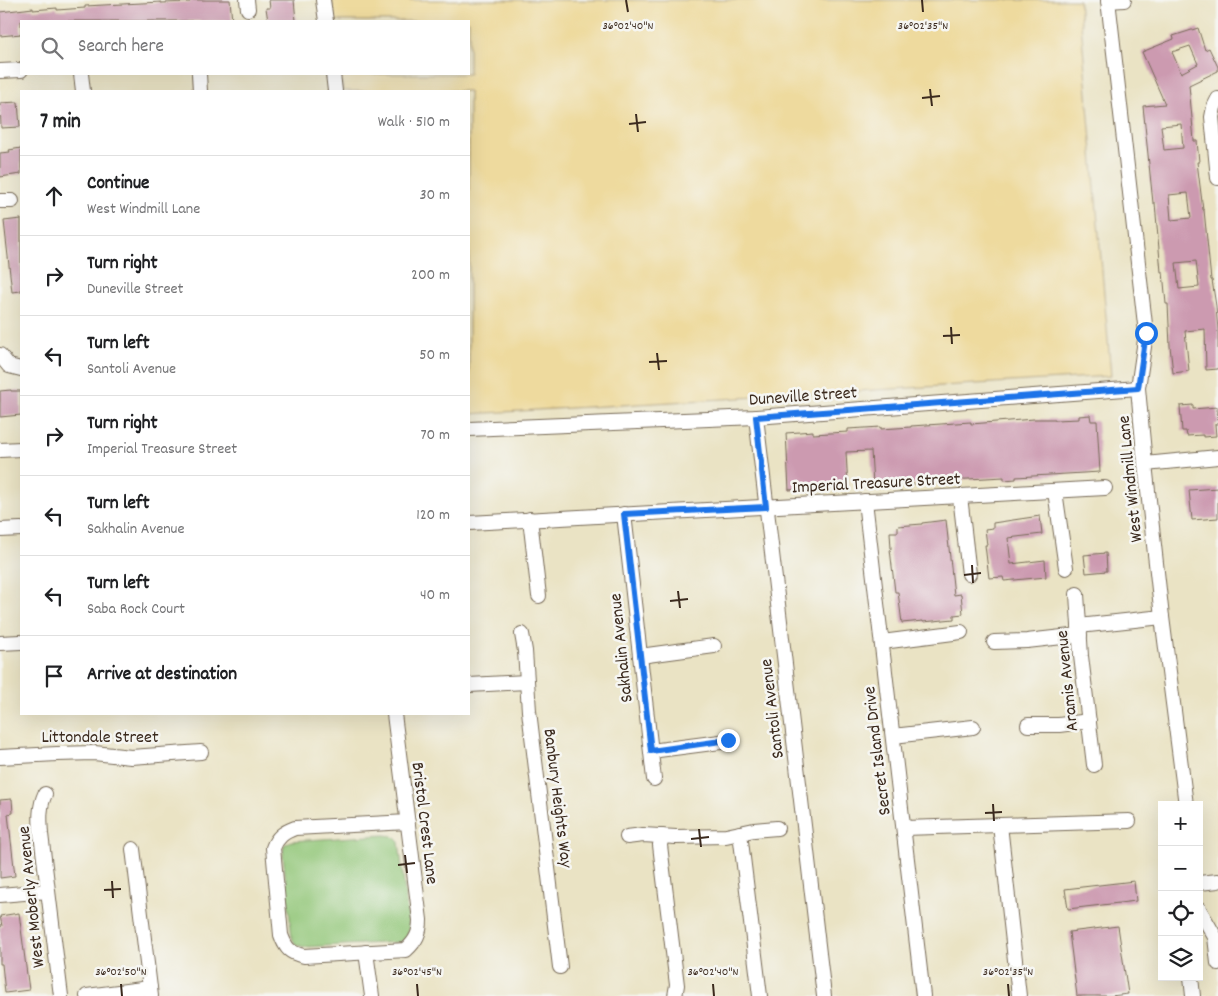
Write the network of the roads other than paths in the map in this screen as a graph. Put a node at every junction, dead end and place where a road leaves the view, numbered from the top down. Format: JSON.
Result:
{"nodes":[{"id":1,"x":323,"y":0,"type":"edge"},
{"id":2,"x":1124,"y":0,"type":"edge"},
{"id":3,"x":1108,"y":1,"type":"edge"},
{"id":4,"x":326,"y":20,"type":"edge"},
{"id":5,"x":20,"y":70,"type":"edge"},
{"id":6,"x":0,"y":71,"type":"edge"},
{"id":7,"x":81,"y":75,"type":"edge"},
{"id":8,"x":200,"y":75,"type":"edge"},
{"id":9,"x":333,"y":75,"type":"edge"},
{"id":10,"x":83,"y":90,"type":"edge"},
{"id":11,"x":200,"y":90,"type":"edge"},
{"id":12,"x":335,"y":90,"type":"edge"},
{"id":13,"x":1217,"y":100,"type":"edge"},
{"id":14,"x":1218,"y":178,"type":"edge"},
{"id":15,"x":0,"y":355,"type":"edge"},
{"id":16,"x":15,"y":367,"type":"edge"},
{"id":17,"x":1138,"y":388,"type":"junction"},
{"id":18,"x":756,"y":417,"type":"junction"},
{"id":19,"x":470,"y":429,"type":"edge"},
{"id":20,"x":20,"y":449,"type":"edge"},
{"id":21,"x":0,"y":450,"type":"edge"},
{"id":22,"x":1218,"y":458,"type":"edge"},
{"id":23,"x":1145,"y":464,"type":"junction"},
{"id":24,"x":1105,"y":488,"type":"dead end"},
{"id":25,"x":1056,"y":491,"type":"junction"},
{"id":26,"x":960,"y":496,"type":"junction"},
{"id":27,"x":865,"y":501,"type":"junction"},
{"id":28,"x":766,"y":507,"type":"junction"},
{"id":29,"x":624,"y":514,"type":"junction"},
{"id":30,"x":530,"y":519,"type":"junction"},
{"id":31,"x":470,"y":523,"type":"edge"},
{"id":32,"x":20,"y":529,"type":"edge"},
{"id":33,"x":0,"y":530,"type":"edge"},
{"id":34,"x":1066,"y":568,"type":"dead end"},
{"id":35,"x":969,"y":574,"type":"dead end"},
{"id":36,"x":1077,"y":594,"type":"dead end"},
{"id":37,"x":539,"y":596,"type":"dead end"},
{"id":38,"x":1162,"y":618,"type":"junction"},
{"id":39,"x":1080,"y":630,"type":"junction"},
{"id":40,"x":961,"y":632,"type":"dead end"},
{"id":41,"x":522,"y":634,"type":"dead end"},
{"id":42,"x":20,"y":642,"type":"edge"},
{"id":43,"x":882,"y":642,"type":"junction"},
{"id":44,"x":994,"y":642,"type":"dead end"},
{"id":45,"x":0,"y":643,"type":"edge"},
{"id":46,"x":714,"y":646,"type":"dead end"},
{"id":47,"x":640,"y":656,"type":"junction"},
{"id":48,"x":527,"y":682,"type":"junction"},
{"id":49,"x":470,"y":685,"type":"edge"},
{"id":50,"x":394,"y":715,"type":"edge"},
{"id":51,"x":1089,"y":721,"type":"junction"},
{"id":52,"x":1028,"y":725,"type":"dead end"},
{"id":53,"x":973,"y":727,"type":"dead end"},
{"id":54,"x":893,"y":736,"type":"junction"},
{"id":55,"x":728,"y":740,"type":"dead end"},
{"id":56,"x":651,"y":751,"type":"junction"},
{"id":57,"x":201,"y":752,"type":"dead end"},
{"id":58,"x":0,"y":757,"type":"edge"},
{"id":59,"x":1094,"y":765,"type":"dead end"},
{"id":60,"x":654,"y":778,"type":"dead end"},
{"id":61,"x":45,"y":794,"type":"dead end"},
{"id":62,"x":1185,"y":801,"type":"edge"},
{"id":63,"x":1129,"y":820,"type":"dead end"},
{"id":64,"x":408,"y":822,"type":"junction"},
{"id":65,"x":1000,"y":825,"type":"junction"},
{"id":66,"x":777,"y":828,"type":"dead end"},
{"id":67,"x":904,"y":828,"type":"junction"},
{"id":68,"x":740,"y":833,"type":"junction"},
{"id":69,"x":662,"y":836,"type":"junction"},
{"id":70,"x":627,"y":837,"type":"dead end"},
{"id":71,"x":134,"y":849,"type":"dead end"},
{"id":72,"x":1218,"y":881,"type":"edge"},
{"id":73,"x":1203,"y":883,"type":"edge"},
{"id":74,"x":48,"y":891,"type":"junction"},
{"id":75,"x":0,"y":895,"type":"edge"},
{"id":76,"x":1203,"y":916,"type":"edge"},
{"id":77,"x":366,"y":952,"type":"junction"},
{"id":78,"x":1218,"y":963,"type":"edge"},
{"id":79,"x":560,"y":967,"type":"dead end"},
{"id":80,"x":1191,"y":981,"type":"edge"},
{"id":81,"x":151,"y":992,"type":"edge"},
{"id":82,"x":61,"y":996,"type":"edge"},
{"id":83,"x":87,"y":996,"type":"edge"},
{"id":84,"x":372,"y":996,"type":"edge"},
{"id":85,"x":675,"y":996,"type":"edge"},
{"id":86,"x":760,"y":996,"type":"edge"},
{"id":87,"x":824,"y":996,"type":"edge"},
{"id":88,"x":923,"y":996,"type":"edge"},
{"id":89,"x":1019,"y":996,"type":"edge"},
{"id":90,"x":1193,"y":996,"type":"edge"}],
"edges":[{"from":1,"to":4,"type":"street"},
{"from":2,"to":3,"type":"street"},
{"from":3,"to":17,"type":"street","name":"West Windmill Lane"},
{"from":5,"to":6,"type":"street"},
{"from":7,"to":10,"type":"street"},
{"from":8,"to":11,"type":"street"},
{"from":9,"to":12,"type":"street"},
{"from":13,"to":14,"type":"street"},
{"from":15,"to":16,"type":"street"},
{"from":17,"to":18,"type":"street","name":"Duneville Street"},
{"from":17,"to":23,"type":"street","name":"West Windmill Lane"},
{"from":18,"to":19,"type":"street","name":"Duneville Street"},
{"from":18,"to":28,"type":"street","name":"Santoli Avenue"},
{"from":20,"to":21,"type":"street"},
{"from":22,"to":23,"type":"street"},
{"from":23,"to":38,"type":"street","name":"West Windmill Lane"},
{"from":24,"to":25,"type":"street","name":"Imperial Treasure Street"},
{"from":25,"to":26,"type":"street","name":"Imperial Treasure Street"},
{"from":25,"to":34,"type":"street"},
{"from":26,"to":27,"type":"street","name":"Imperial Treasure Street"},
{"from":26,"to":35,"type":"street"},
{"from":27,"to":28,"type":"street","name":"Imperial Treasure Street"},
{"from":27,"to":43,"type":"street","name":"Secret Island Drive"},
{"from":28,"to":29,"type":"street","name":"Imperial Treasure Street"},
{"from":28,"to":87,"type":"street","name":"Santoli Avenue"},
{"from":29,"to":30,"type":"street","name":"Imperial Treasure Street"},
{"from":29,"to":47,"type":"street","name":"Sakhalin Avenue"},
{"from":30,"to":31,"type":"street","name":"Imperial Treasure Street"},
{"from":30,"to":37,"type":"street"},
{"from":32,"to":33,"type":"street"},
{"from":36,"to":39,"type":"street","name":"Aramis Avenue"},
{"from":38,"to":39,"type":"street"},
{"from":38,"to":62,"type":"street","name":"West Windmill Lane"},
{"from":39,"to":44,"type":"street"},
{"from":39,"to":51,"type":"street","name":"Aramis Avenue"},
{"from":40,"to":43,"type":"street"},
{"from":41,"to":48,"type":"street","name":"Banbury Heights Way"},
{"from":42,"to":45,"type":"street"},
{"from":43,"to":54,"type":"street","name":"Secret Island Drive"},
{"from":46,"to":47,"type":"street"},
{"from":47,"to":56,"type":"street","name":"Sakhalin Avenue"},
{"from":48,"to":49,"type":"street"},
{"from":48,"to":79,"type":"street","name":"Banbury Heights Way"},
{"from":50,"to":64,"type":"street","name":"Bristol Crest Lane"},
{"from":51,"to":52,"type":"street"},
{"from":51,"to":59,"type":"street","name":"Aramis Avenue"},
{"from":53,"to":54,"type":"street"},
{"from":54,"to":67,"type":"street","name":"Secret Island Drive"},
{"from":55,"to":56,"type":"street"},
{"from":56,"to":60,"type":"street","name":"Sakhalin Avenue"},
{"from":57,"to":58,"type":"street","name":"Littondale Street"},
{"from":61,"to":74,"type":"street","name":"West Moberly Avenue"},
{"from":63,"to":65,"type":"street"},
{"from":64,"to":77,"type":"street","name":"Bristol Crest Lane"},
{"from":64,"to":77,"type":"street"},
{"from":65,"to":67,"type":"street"},
{"from":65,"to":89,"type":"street"},
{"from":66,"to":68,"type":"street"},
{"from":67,"to":88,"type":"street","name":"Secret Island Drive"},
{"from":68,"to":69,"type":"street"},
{"from":68,"to":86,"type":"street"},
{"from":69,"to":70,"type":"street"},
{"from":69,"to":85,"type":"street"},
{"from":71,"to":81,"type":"street"},
{"from":72,"to":73,"type":"street"},
{"from":74,"to":75,"type":"street"},
{"from":74,"to":82,"type":"street","name":"West Moberly Avenue"},
{"from":76,"to":78,"type":"street"},
{"from":77,"to":84,"type":"street"},
{"from":80,"to":90,"type":"street"},
{"from":81,"to":83,"type":"street"}]}
